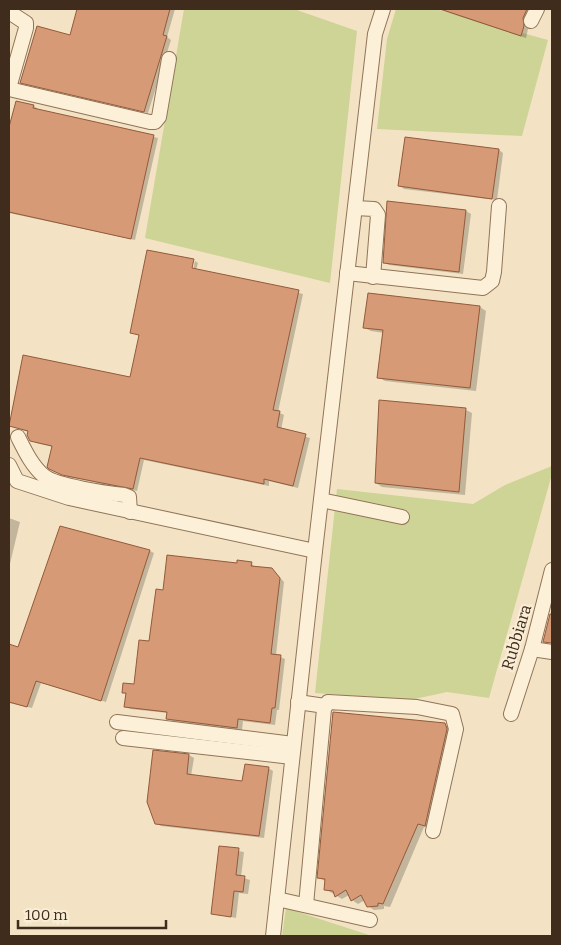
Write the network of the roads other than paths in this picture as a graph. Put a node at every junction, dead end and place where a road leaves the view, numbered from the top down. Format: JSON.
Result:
{"nodes":[{"id":1,"x":383,"y":9,"type":"edge"},
{"id":2,"x":9,"y":12,"type":"edge"},
{"id":3,"x":168,"y":59,"type":"dead end"},
{"id":4,"x":9,"y":88,"type":"edge"},
{"id":5,"x":499,"y":206,"type":"dead end"},
{"id":6,"x":355,"y":208,"type":"junction"},
{"id":7,"x":347,"y":274,"type":"junction"},
{"id":8,"x":373,"y":276,"type":"junction"},
{"id":9,"x":18,"y":437,"type":"dead end"},
{"id":10,"x":9,"y":465,"type":"edge"},
{"id":11,"x":13,"y":482,"type":"edge"},
{"id":12,"x":321,"y":500,"type":"junction"},
{"id":13,"x":130,"y":512,"type":"junction"},
{"id":14,"x":402,"y":516,"type":"dead end"},
{"id":15,"x":315,"y":551,"type":"junction"},
{"id":16,"x":552,"y":570,"type":"edge"},
{"id":17,"x":548,"y":608,"type":"edge"},
{"id":18,"x":532,"y":649,"type":"junction"},
{"id":19,"x":552,"y":652,"type":"edge"},
{"id":20,"x":298,"y":702,"type":"junction"},
{"id":21,"x":325,"y":706,"type":"junction"},
{"id":22,"x":511,"y":714,"type":"dead end"},
{"id":23,"x":117,"y":722,"type":"dead end"},
{"id":24,"x":123,"y":738,"type":"dead end"},
{"id":25,"x":293,"y":750,"type":"junction"},
{"id":26,"x":433,"y":831,"type":"dead end"},
{"id":27,"x":277,"y":899,"type":"junction"},
{"id":28,"x":306,"y":905,"type":"junction"},
{"id":29,"x":370,"y":920,"type":"dead end"},
{"id":30,"x":273,"y":936,"type":"edge"}],
"edges":[{"from":1,"to":6,"type":"street"},
{"from":2,"to":4,"type":"street"},
{"from":3,"to":4,"type":"street"},
{"from":5,"to":8,"type":"street"},
{"from":6,"to":7,"type":"street"},
{"from":6,"to":8,"type":"street"},
{"from":7,"to":8,"type":"street"},
{"from":7,"to":12,"type":"street"},
{"from":9,"to":13,"type":"street"},
{"from":10,"to":11,"type":"street"},
{"from":11,"to":13,"type":"street"},
{"from":12,"to":14,"type":"street"},
{"from":12,"to":15,"type":"street"},
{"from":13,"to":15,"type":"street"},
{"from":15,"to":20,"type":"street"},
{"from":16,"to":17,"type":"street","name":"Rubbiara"},
{"from":17,"to":18,"type":"street","name":"Rubbiara"},
{"from":18,"to":19,"type":"street"},
{"from":18,"to":22,"type":"street","name":"Rubbiara"},
{"from":20,"to":21,"type":"street"},
{"from":20,"to":25,"type":"street"},
{"from":21,"to":26,"type":"street"},
{"from":21,"to":28,"type":"street"},
{"from":23,"to":25,"type":"street"},
{"from":24,"to":25,"type":"street"},
{"from":25,"to":27,"type":"street"},
{"from":27,"to":28,"type":"street"},
{"from":27,"to":30,"type":"street"},
{"from":28,"to":29,"type":"street"}]}
